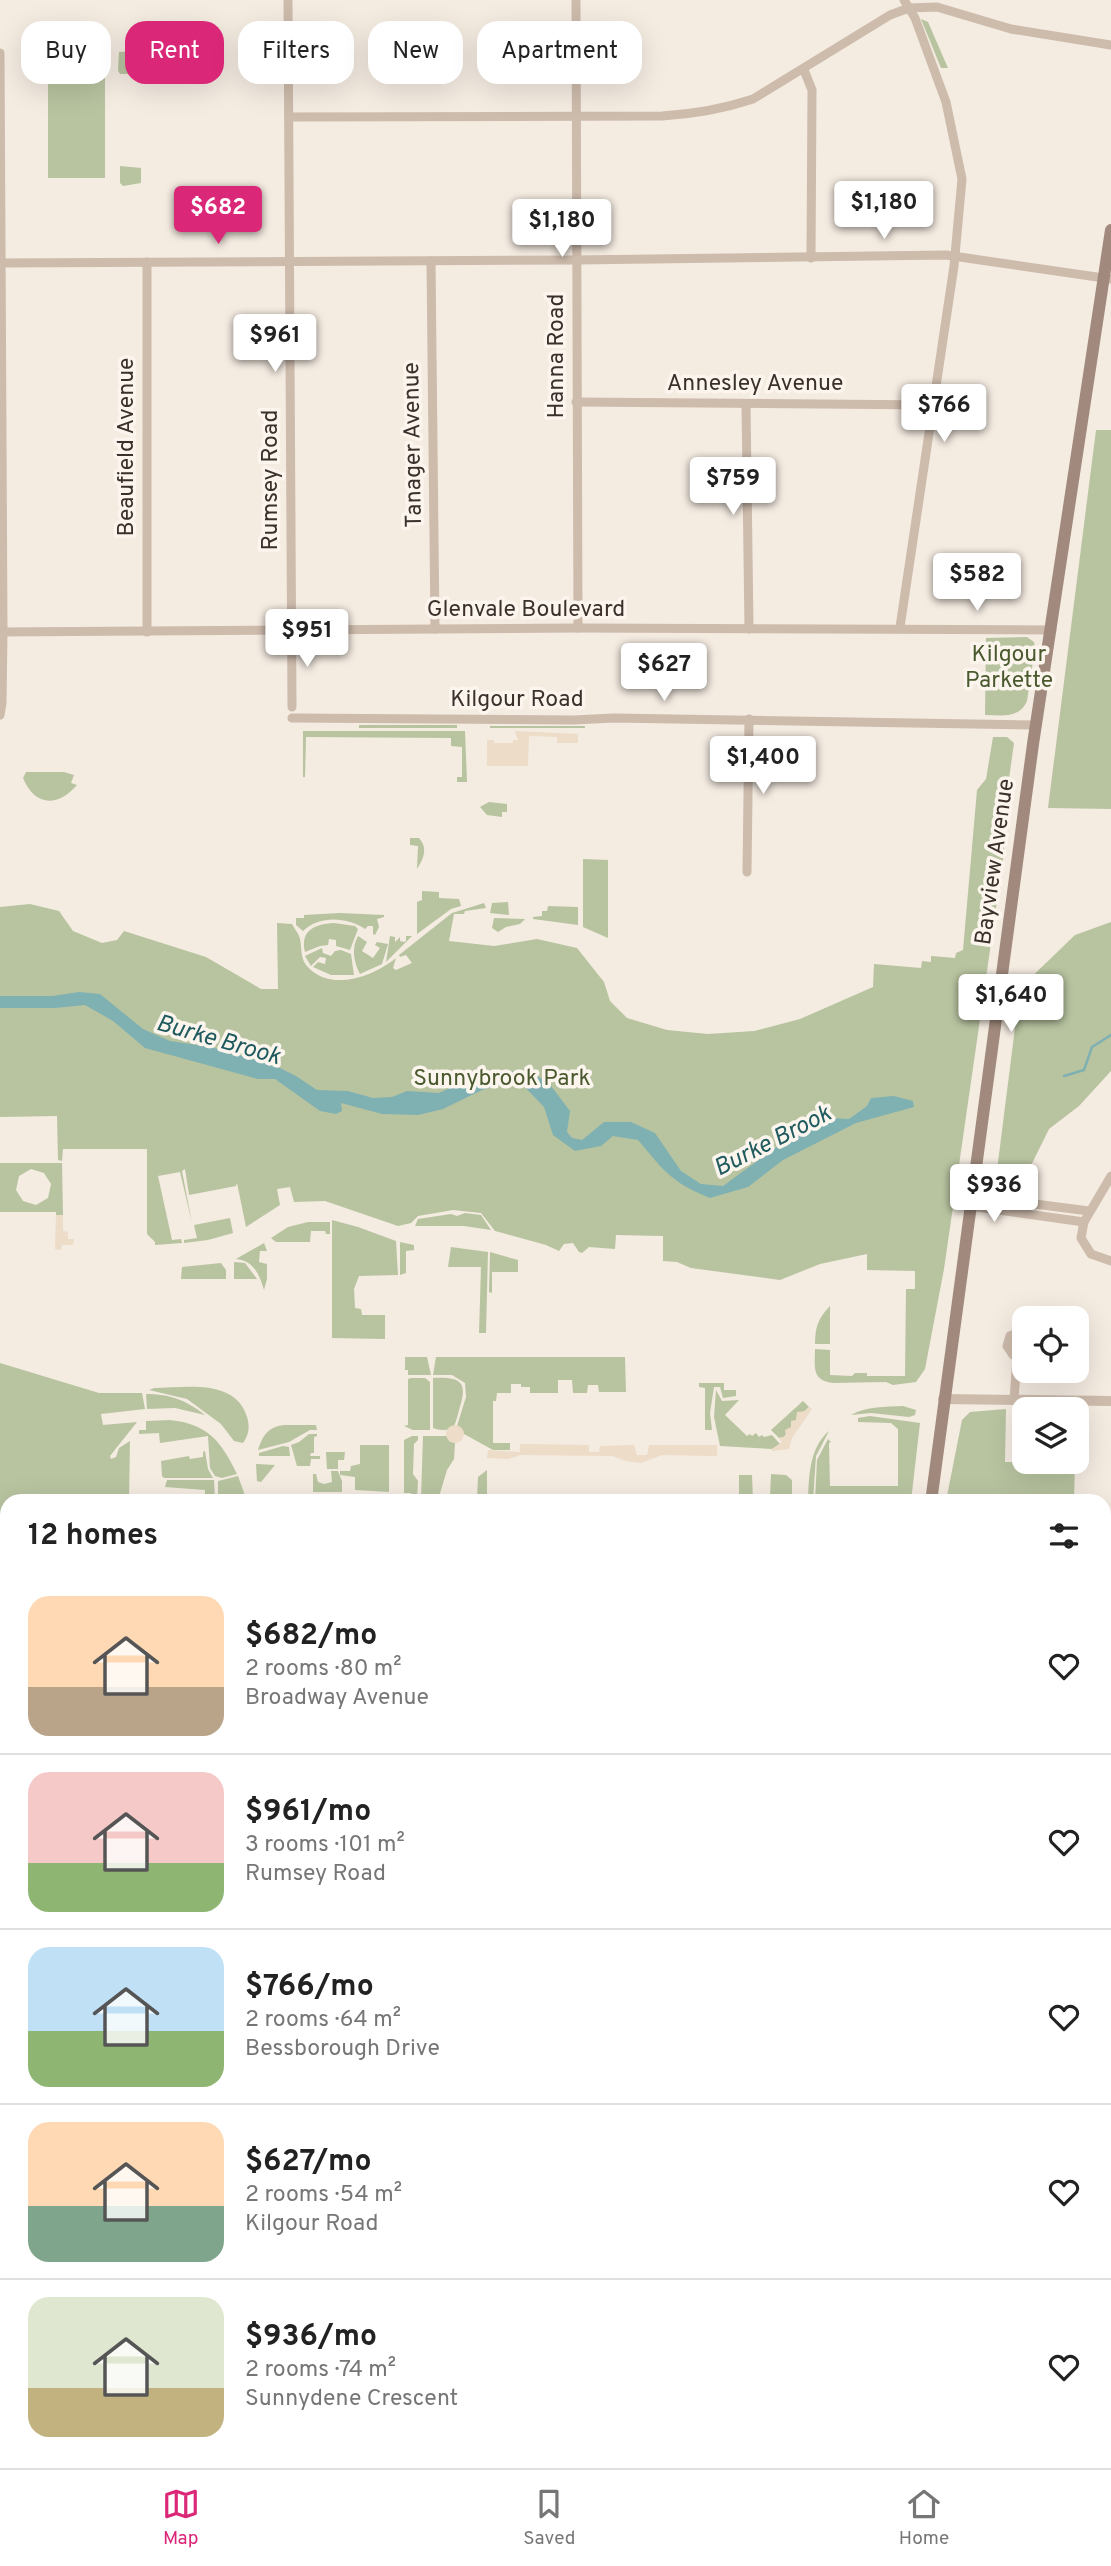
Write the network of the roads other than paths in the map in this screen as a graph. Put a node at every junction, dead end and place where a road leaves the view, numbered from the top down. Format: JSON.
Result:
{"nodes":[{"id":1,"x":288,"y":0,"type":"edge"},
{"id":2,"x":576,"y":0,"type":"edge"},
{"id":3,"x":906,"y":4,"type":"edge"},
{"id":4,"x":1111,"y":46,"type":"edge"},
{"id":5,"x":0,"y":53,"type":"edge"},
{"id":6,"x":804,"y":70,"type":"junction"},
{"id":7,"x":577,"y":116,"type":"junction"},
{"id":8,"x":0,"y":117,"type":"edge"},
{"id":9,"x":289,"y":117,"type":"junction"},
{"id":10,"x":1111,"y":230,"type":"edge"},
{"id":11,"x":955,"y":256,"type":"junction"},
{"id":12,"x":811,"y":258,"type":"junction"},
{"id":13,"x":289,"y":260,"type":"junction"},
{"id":14,"x":577,"y":260,"type":"junction"},
{"id":15,"x":431,"y":261,"type":"junction"},
{"id":16,"x":147,"y":262,"type":"junction"},
{"id":17,"x":0,"y":263,"type":"edge"},
{"id":18,"x":1107,"y":278,"type":"edge"},
{"id":19,"x":576,"y":402,"type":"junction"},
{"id":20,"x":746,"y":404,"type":"junction"},
{"id":21,"x":935,"y":405,"type":"junction"},
{"id":22,"x":900,"y":627,"type":"junction"},
{"id":23,"x":578,"y":628,"type":"junction"},
{"id":24,"x":435,"y":629,"type":"junction"},
{"id":25,"x":748,"y":629,"type":"junction"},
{"id":26,"x":1052,"y":630,"type":"junction"},
{"id":27,"x":291,"y":631,"type":"junction"},
{"id":28,"x":1,"y":632,"type":"edge"},
{"id":29,"x":147,"y":632,"type":"junction"},
{"id":30,"x":292,"y":707,"type":"dead end"},
{"id":31,"x":0,"y":715,"type":"edge"},
{"id":32,"x":292,"y":718,"type":"dead end"},
{"id":33,"x":748,"y":719,"type":"junction"},
{"id":34,"x":1036,"y":725,"type":"junction"},
{"id":35,"x":747,"y":872,"type":"dead end"},
{"id":36,"x":1111,"y":1176,"type":"edge"},
{"id":37,"x":971,"y":1201,"type":"junction"},
{"id":38,"x":1025,"y":1202,"type":"junction"},
{"id":39,"x":1090,"y":1211,"type":"junction"},
{"id":40,"x":1023,"y":1213,"type":"junction"},
{"id":41,"x":1084,"y":1222,"type":"junction"},
{"id":42,"x":1111,"y":1261,"type":"edge"},
{"id":43,"x":1012,"y":1335,"type":"edge"},
{"id":44,"x":1012,"y":1351,"type":"edge"},
{"id":45,"x":943,"y":1399,"type":"junction"},
{"id":46,"x":1012,"y":1400,"type":"edge"},
{"id":47,"x":1089,"y":1401,"type":"edge"},
{"id":48,"x":1111,"y":1401,"type":"edge"},
{"id":49,"x":932,"y":1494,"type":"edge"}],
"edges":[{"from":1,"to":9,"type":"street","name":"Rumsey Road"},
{"from":2,"to":7,"type":"street","name":"Hanna Road"},
{"from":3,"to":4,"type":"street"},
{"from":3,"to":6,"type":"street"},
{"from":3,"to":11,"type":"street"},
{"from":5,"to":8,"type":"street"},
{"from":6,"to":7,"type":"street"},
{"from":6,"to":12,"type":"street"},
{"from":7,"to":9,"type":"street"},
{"from":7,"to":14,"type":"street","name":"Hanna Road"},
{"from":8,"to":17,"type":"street"},
{"from":9,"to":13,"type":"street","name":"Rumsey Road"},
{"from":10,"to":18,"type":"main road","name":"Bayview Avenue"},
{"from":11,"to":12,"type":"street"},
{"from":11,"to":18,"type":"street"},
{"from":11,"to":21,"type":"street"},
{"from":12,"to":14,"type":"street"},
{"from":13,"to":15,"type":"street"},
{"from":13,"to":16,"type":"street"},
{"from":13,"to":27,"type":"street","name":"Rumsey Road"},
{"from":14,"to":15,"type":"street"},
{"from":14,"to":19,"type":"street","name":"Hanna Road"},
{"from":15,"to":24,"type":"street","name":"Tanager Avenue"},
{"from":16,"to":17,"type":"street"},
{"from":16,"to":29,"type":"street","name":"Beaufield Avenue"},
{"from":17,"to":28,"type":"street"},
{"from":18,"to":26,"type":"main road","name":"Bayview Avenue"},
{"from":19,"to":20,"type":"street","name":"Annesley Avenue"},
{"from":19,"to":23,"type":"street","name":"Hanna Road"},
{"from":20,"to":21,"type":"street","name":"Annesley Avenue"},
{"from":20,"to":25,"type":"street"},
{"from":21,"to":22,"type":"street"},
{"from":22,"to":25,"type":"street","name":"Glenvale Boulevard"},
{"from":22,"to":26,"type":"street","name":"Glenvale Boulevard"},
{"from":23,"to":24,"type":"street","name":"Glenvale Boulevard"},
{"from":23,"to":25,"type":"street","name":"Glenvale Boulevard"},
{"from":24,"to":27,"type":"street","name":"Glenvale Boulevard"},
{"from":26,"to":34,"type":"main road","name":"Bayview Avenue"},
{"from":27,"to":29,"type":"street","name":"Glenvale Boulevard"},
{"from":27,"to":30,"type":"street","name":"Rumsey Road"},
{"from":28,"to":29,"type":"street","name":"Glenvale Boulevard"},
{"from":28,"to":31,"type":"street"},
{"from":32,"to":33,"type":"street","name":"Kilgour Road"},
{"from":33,"to":34,"type":"street","name":"Kilgour Road"},
{"from":33,"to":35,"type":"street"},
{"from":34,"to":37,"type":"main road","name":"Bayview Avenue"},
{"from":36,"to":39,"type":"street"},
{"from":37,"to":38,"type":"street"},
{"from":37,"to":40,"type":"street"},
{"from":37,"to":45,"type":"main road","name":"Bayview Avenue"},
{"from":38,"to":39,"type":"street"},
{"from":38,"to":40,"type":"street"},
{"from":39,"to":41,"type":"street"},
{"from":40,"to":41,"type":"street"},
{"from":41,"to":42,"type":"street"},
{"from":43,"to":44,"type":"street"},
{"from":45,"to":46,"type":"street"},
{"from":45,"to":49,"type":"main road","name":"Bayview Avenue"},
{"from":47,"to":48,"type":"street"}]}
